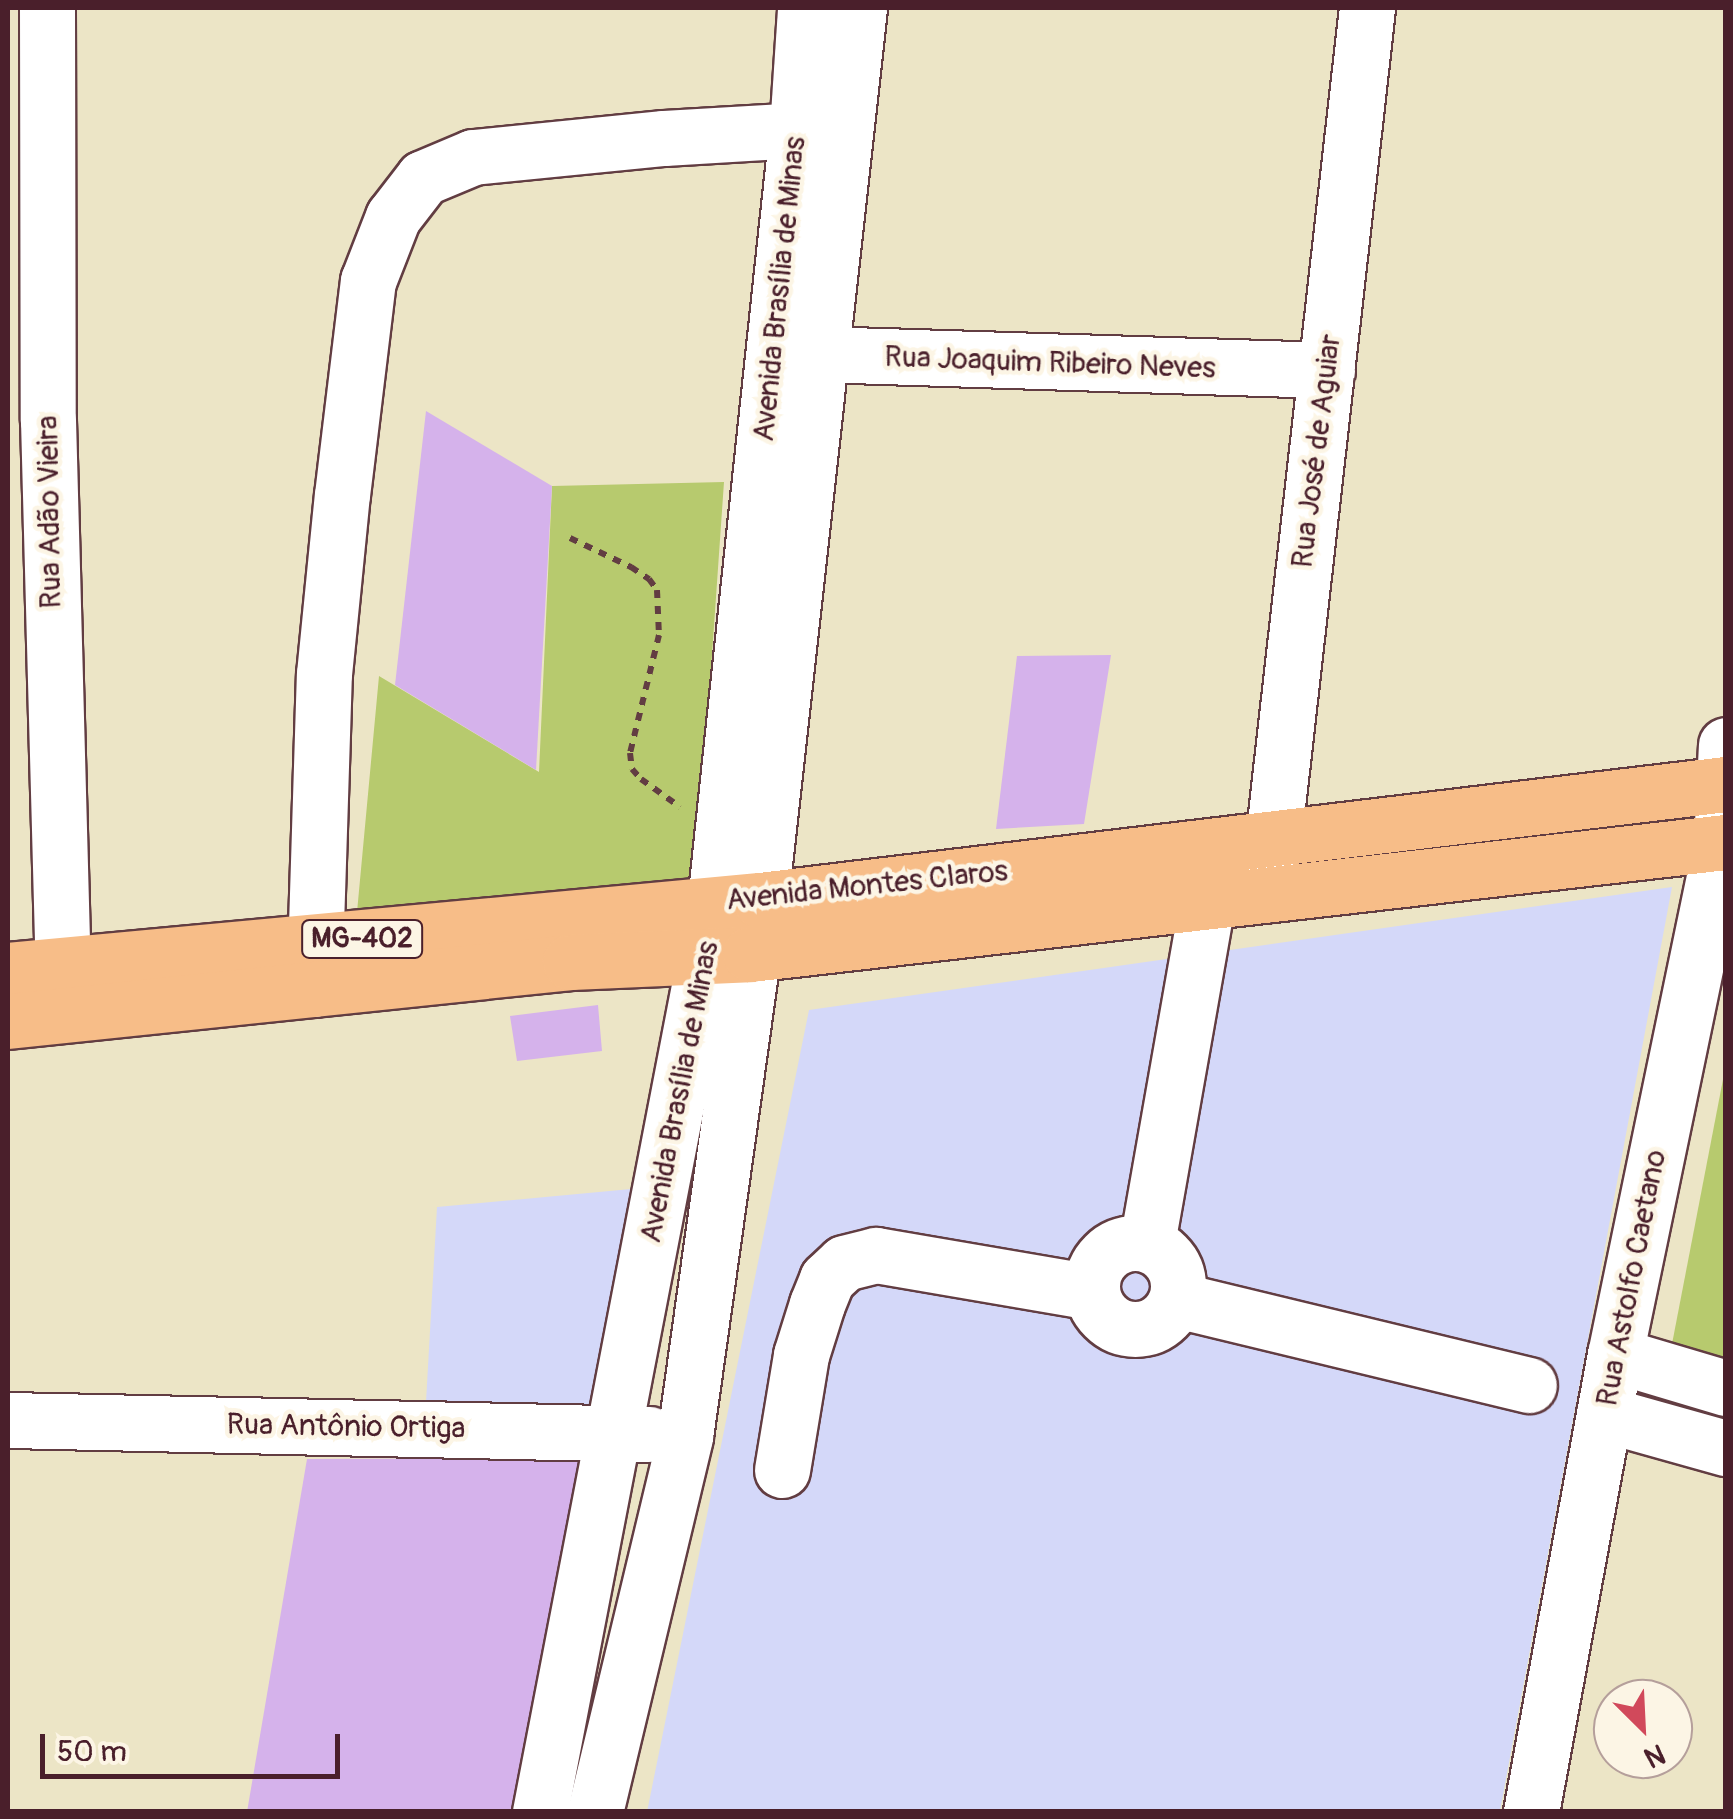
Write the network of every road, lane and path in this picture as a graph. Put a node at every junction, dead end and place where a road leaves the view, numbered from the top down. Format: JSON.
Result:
{"nodes":[{"id":1,"x":47,"y":8,"type":"edge"},
{"id":2,"x":805,"y":8,"type":"edge"},
{"id":3,"x":859,"y":8,"type":"edge"},
{"id":4,"x":1367,"y":8,"type":"edge"},
{"id":5,"x":821,"y":132,"type":"junction"},
{"id":6,"x":797,"y":354,"type":"junction"},
{"id":7,"x":1327,"y":370,"type":"junction"},
{"id":8,"x":28,"y":421,"type":"edge"},
{"id":9,"x":570,"y":538,"type":"dead end"},
{"id":10,"x":1724,"y":771,"type":"edge"},
{"id":11,"x":722,"y":837,"type":"junction"},
{"id":12,"x":1270,"y":839,"type":"junction"},
{"id":13,"x":1723,"y":842,"type":"edge"},
{"id":14,"x":1210,"y":846,"type":"junction"},
{"id":15,"x":1267,"y":894,"type":"junction"},
{"id":16,"x":737,"y":901,"type":"junction"},
{"id":17,"x":1206,"y":902,"type":"junction"},
{"id":18,"x":728,"y":956,"type":"junction"},
{"id":19,"x":314,"y":967,"type":"junction"},
{"id":20,"x":8,"y":970,"type":"edge"},
{"id":21,"x":63,"y":990,"type":"junction"},
{"id":22,"x":8,"y":1021,"type":"edge"},
{"id":23,"x":1147,"y":1243,"type":"junction"},
{"id":24,"x":1092,"y":1292,"type":"junction"},
{"id":25,"x":1177,"y":1300,"type":"junction"},
{"id":26,"x":1614,"y":1355,"type":"junction"},
{"id":27,"x":1529,"y":1385,"type":"dead end"},
{"id":28,"x":1726,"y":1388,"type":"edge"},
{"id":29,"x":1604,"y":1414,"type":"junction"},
{"id":30,"x":8,"y":1420,"type":"edge"},
{"id":31,"x":615,"y":1432,"type":"junction"},
{"id":32,"x":685,"y":1436,"type":"junction"},
{"id":33,"x":1726,"y":1448,"type":"edge"},
{"id":34,"x":782,"y":1470,"type":"dead end"},
{"id":35,"x":540,"y":1812,"type":"edge"},
{"id":36,"x":595,"y":1812,"type":"edge"},
{"id":37,"x":1531,"y":1812,"type":"edge"}],
"edges":[{"from":1,"to":8,"type":"street","name":"Rua Adão Vieira"},
{"from":2,"to":5,"type":"street","name":"Avenida Brasília de Minas"},
{"from":3,"to":5,"type":"street","name":"Avenida Brasília de Minas"},
{"from":4,"to":7,"type":"street","name":"Rua José de Aguiar"},
{"from":5,"to":6,"type":"street","name":"Avenida Brasília de Minas"},
{"from":5,"to":19,"type":"street"},
{"from":6,"to":7,"type":"street","name":"Rua Joaquim Ribeiro Neves"},
{"from":6,"to":11,"type":"street","name":"Avenida Brasília de Minas"},
{"from":6,"to":16,"type":"street","name":"Avenida Brasília de Minas"},
{"from":7,"to":12,"type":"street","name":"Rua José de Aguiar"},
{"from":8,"to":21,"type":"street","name":"Rua Adão Vieira"},
{"from":9,"to":11,"type":"path"},
{"from":10,"to":12,"type":"main road","name":"Avenida Montes Claros","number":"MG-402"},
{"from":10,"to":13,"type":"street","name":"Rua Astolfo Caetano"},
{"from":11,"to":16,"type":"street","name":"Avenida Brasília de Minas"},
{"from":12,"to":14,"type":"main road","name":"Avenida Montes Claros","number":"MG-402"},
{"from":12,"to":15,"type":"street","name":"Rua José de Aguiar"},
{"from":13,"to":15,"type":"main road","name":"Avenida Montes Claros","number":"MG-402"},
{"from":13,"to":26,"type":"street","name":"Rua Astolfo Caetano"},
{"from":14,"to":16,"type":"main road","name":"Avenida Montes Claros","number":"MG-402"},
{"from":14,"to":17,"type":"street"},
{"from":15,"to":17,"type":"main road","name":"Avenida Montes Claros","number":"MG-402"},
{"from":16,"to":18,"type":"street","name":"Avenida Brasília de Minas"},
{"from":16,"to":19,"type":"main road","name":"Avenida Montes Claros","number":"MG-402"},
{"from":17,"to":18,"type":"main road","name":"Avenida Montes Claros","number":"MG-402"},
{"from":17,"to":23,"type":"street"},
{"from":18,"to":19,"type":"main road","name":"Avenida Montes Claros","number":"MG-402"},
{"from":18,"to":31,"type":"street","name":"Avenida Brasília de Minas"},
{"from":18,"to":32,"type":"street","name":"Avenida Brasília de Minas"},
{"from":19,"to":21,"type":"main road","name":"Avenida Montes Claros","number":"MG-402"},
{"from":20,"to":21,"type":"main road","name":"Avenida Montes Claros","number":"MG-402"},
{"from":21,"to":22,"type":"main road","name":"Avenida Montes Claros","number":"MG-402"},
{"from":23,"to":24,"type":"street"},
{"from":23,"to":25,"type":"street"},
{"from":24,"to":25,"type":"street"},
{"from":24,"to":34,"type":"street"},
{"from":25,"to":27,"type":"street"},
{"from":26,"to":28,"type":"street"},
{"from":26,"to":29,"type":"street","name":"Rua Astolfo Caetano"},
{"from":29,"to":33,"type":"street"},
{"from":29,"to":37,"type":"street","name":"Rua Astolfo Caetano"},
{"from":30,"to":31,"type":"street","name":"Rua Antônio Ortiga"},
{"from":31,"to":32,"type":"street","name":"Rua Antônio Ortiga"},
{"from":31,"to":35,"type":"street","name":"Avenida Brasília de Minas"},
{"from":32,"to":36,"type":"street","name":"Avenida Brasília de Minas"}]}
